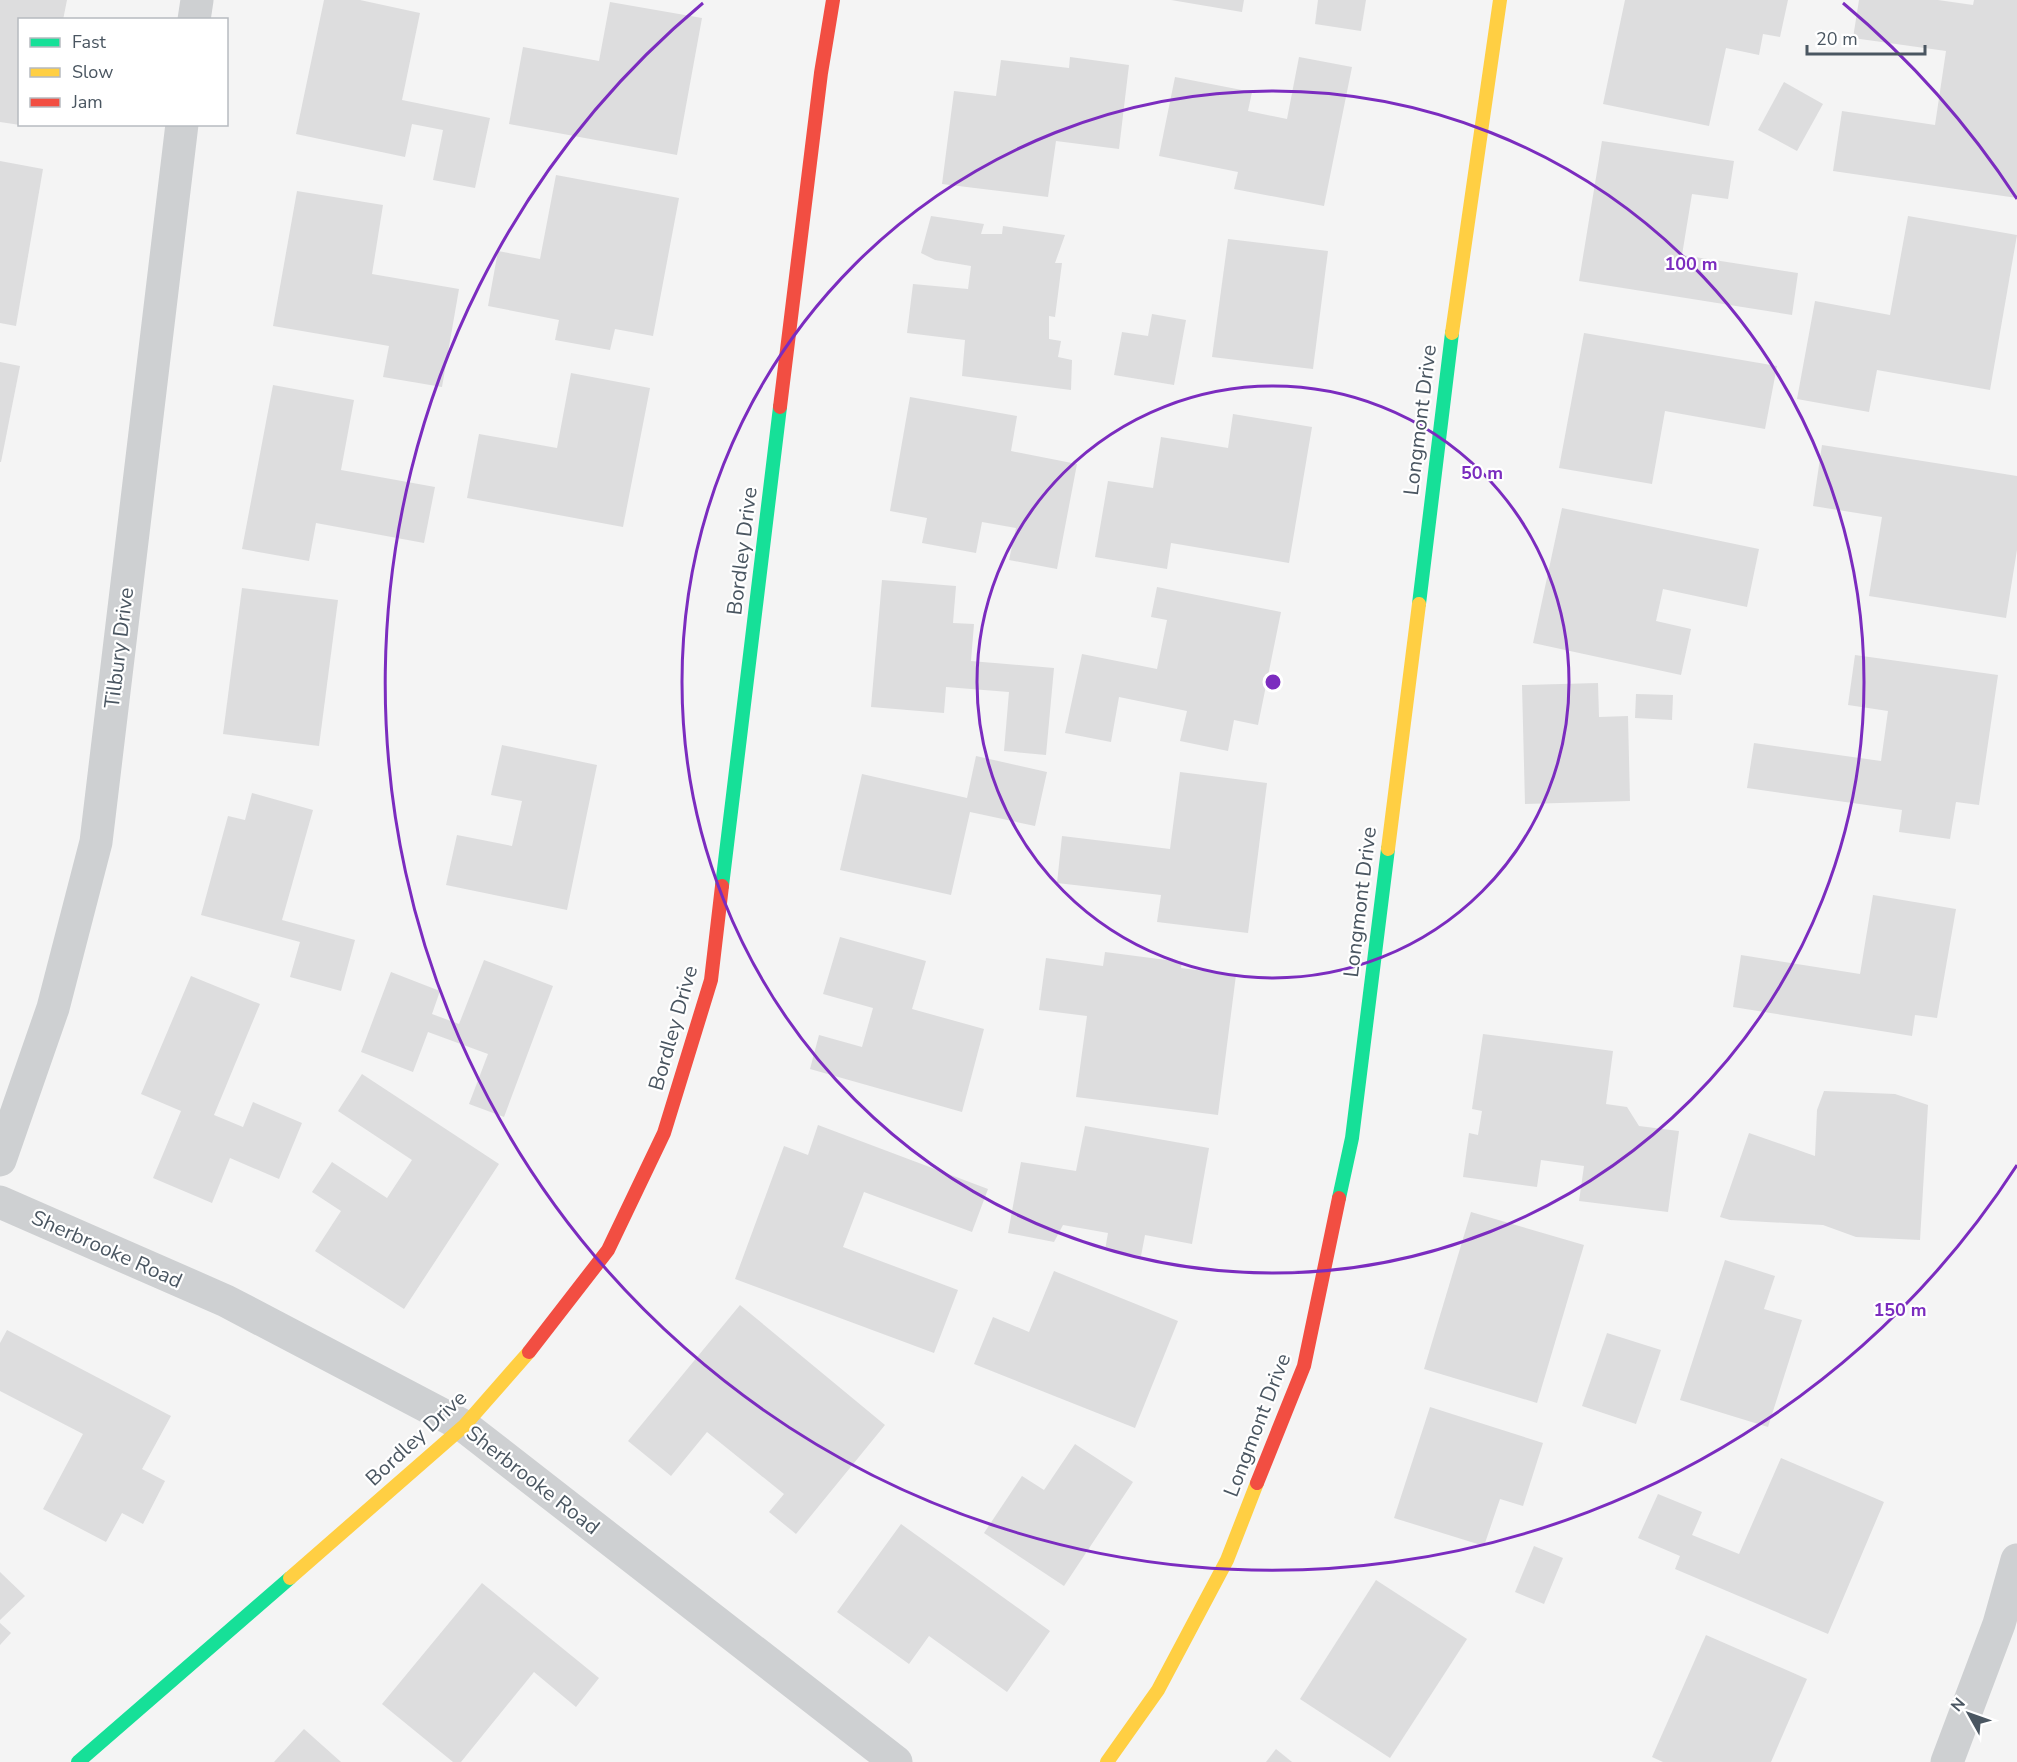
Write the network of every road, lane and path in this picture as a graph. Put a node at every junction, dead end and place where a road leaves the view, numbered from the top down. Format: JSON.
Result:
{"nodes":[{"id":1,"x":196,"y":0,"type":"edge"},
{"id":2,"x":833,"y":0,"type":"edge"},
{"id":3,"x":1500,"y":0,"type":"edge"},
{"id":4,"x":194,"y":18,"type":"edge"},
{"id":5,"x":182,"y":126,"type":"edge"},
{"id":6,"x":0,"y":1160,"type":"edge"},
{"id":7,"x":0,"y":1202,"type":"edge"},
{"id":8,"x":464,"y":1426,"type":"junction"},
{"id":9,"x":2017,"y":1560,"type":"edge"},
{"id":10,"x":78,"y":1762,"type":"edge"},
{"id":11,"x":896,"y":1762,"type":"edge"},
{"id":12,"x":1107,"y":1762,"type":"edge"},
{"id":13,"x":1947,"y":1762,"type":"edge"}],
"edges":[{"from":1,"to":4,"type":"street"},
{"from":2,"to":8,"type":"street","name":"Bordley Drive"},
{"from":3,"to":12,"type":"street","name":"Longmont Drive"},
{"from":5,"to":6,"type":"street","name":"Tilbury Drive"},
{"from":7,"to":8,"type":"street","name":"Sherbrooke Road"},
{"from":8,"to":10,"type":"street","name":"Bordley Drive"},
{"from":8,"to":11,"type":"street","name":"Sherbrooke Road"},
{"from":9,"to":13,"type":"street"}]}
